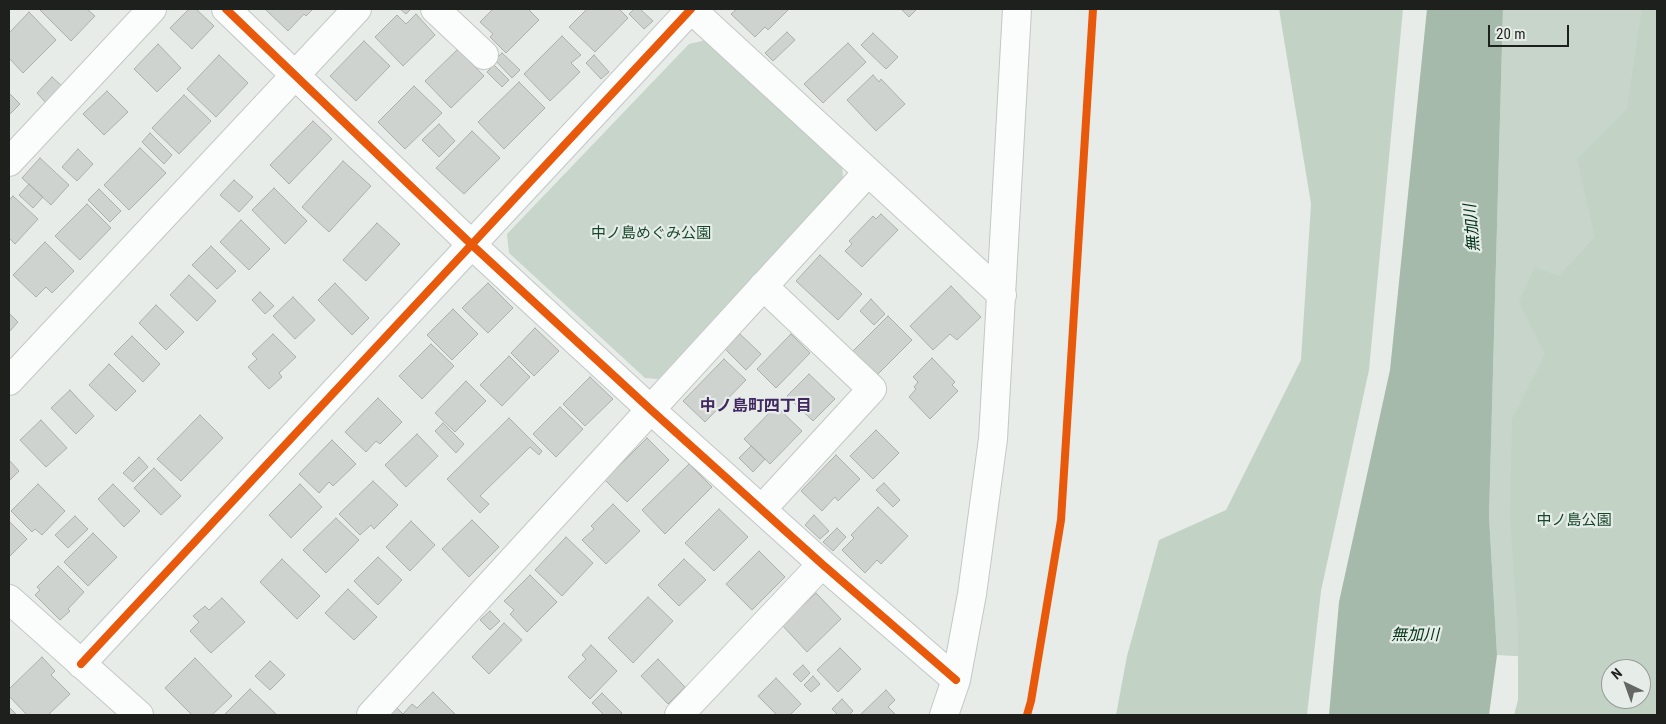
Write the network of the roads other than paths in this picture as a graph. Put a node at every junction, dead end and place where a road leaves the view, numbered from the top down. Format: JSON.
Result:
{"nodes":[{"id":1,"x":152,"y":9,"type":"edge"},
{"id":2,"x":357,"y":9,"type":"edge"},
{"id":3,"x":435,"y":9,"type":"edge"},
{"id":4,"x":691,"y":9,"type":"edge"},
{"id":5,"x":1017,"y":9,"type":"edge"},
{"id":6,"x":230,"y":10,"type":"edge"},
{"id":7,"x":484,"y":55,"type":"dead end"},
{"id":8,"x":296,"y":74,"type":"junction"},
{"id":9,"x":9,"y":162,"type":"edge"},
{"id":10,"x":868,"y":172,"type":"junction"},
{"id":11,"x":472,"y":245,"type":"junction"},
{"id":12,"x":763,"y":286,"type":"junction"},
{"id":13,"x":1002,"y":295,"type":"junction"},
{"id":14,"x":9,"y":381,"type":"edge"},
{"id":15,"x":650,"y":409,"type":"junction"},
{"id":16,"x":762,"y":510,"type":"junction"},
{"id":17,"x":822,"y":564,"type":"junction"},
{"id":18,"x":9,"y":599,"type":"edge"},
{"id":19,"x":81,"y":664,"type":"junction"},
{"id":20,"x":956,"y":680,"type":"junction"},
{"id":21,"x":139,"y":715,"type":"edge"},
{"id":22,"x":371,"y":715,"type":"edge"},
{"id":23,"x":680,"y":715,"type":"edge"},
{"id":24,"x":944,"y":715,"type":"edge"}],
"edges":[{"from":1,"to":9,"type":"street"},
{"from":2,"to":8,"type":"street"},
{"from":3,"to":7,"type":"street"},
{"from":4,"to":10,"type":"street"},
{"from":4,"to":11,"type":"street"},
{"from":5,"to":13,"type":"street"},
{"from":6,"to":8,"type":"street"},
{"from":8,"to":11,"type":"street"},
{"from":8,"to":14,"type":"street"},
{"from":10,"to":12,"type":"street"},
{"from":10,"to":13,"type":"street"},
{"from":11,"to":15,"type":"street"},
{"from":11,"to":19,"type":"street"},
{"from":12,"to":15,"type":"street"},
{"from":12,"to":16,"type":"street"},
{"from":13,"to":20,"type":"street"},
{"from":15,"to":16,"type":"street"},
{"from":15,"to":22,"type":"street"},
{"from":16,"to":17,"type":"street"},
{"from":17,"to":20,"type":"street"},
{"from":17,"to":23,"type":"street"},
{"from":18,"to":19,"type":"street"},
{"from":19,"to":21,"type":"street"},
{"from":20,"to":24,"type":"street"}]}
